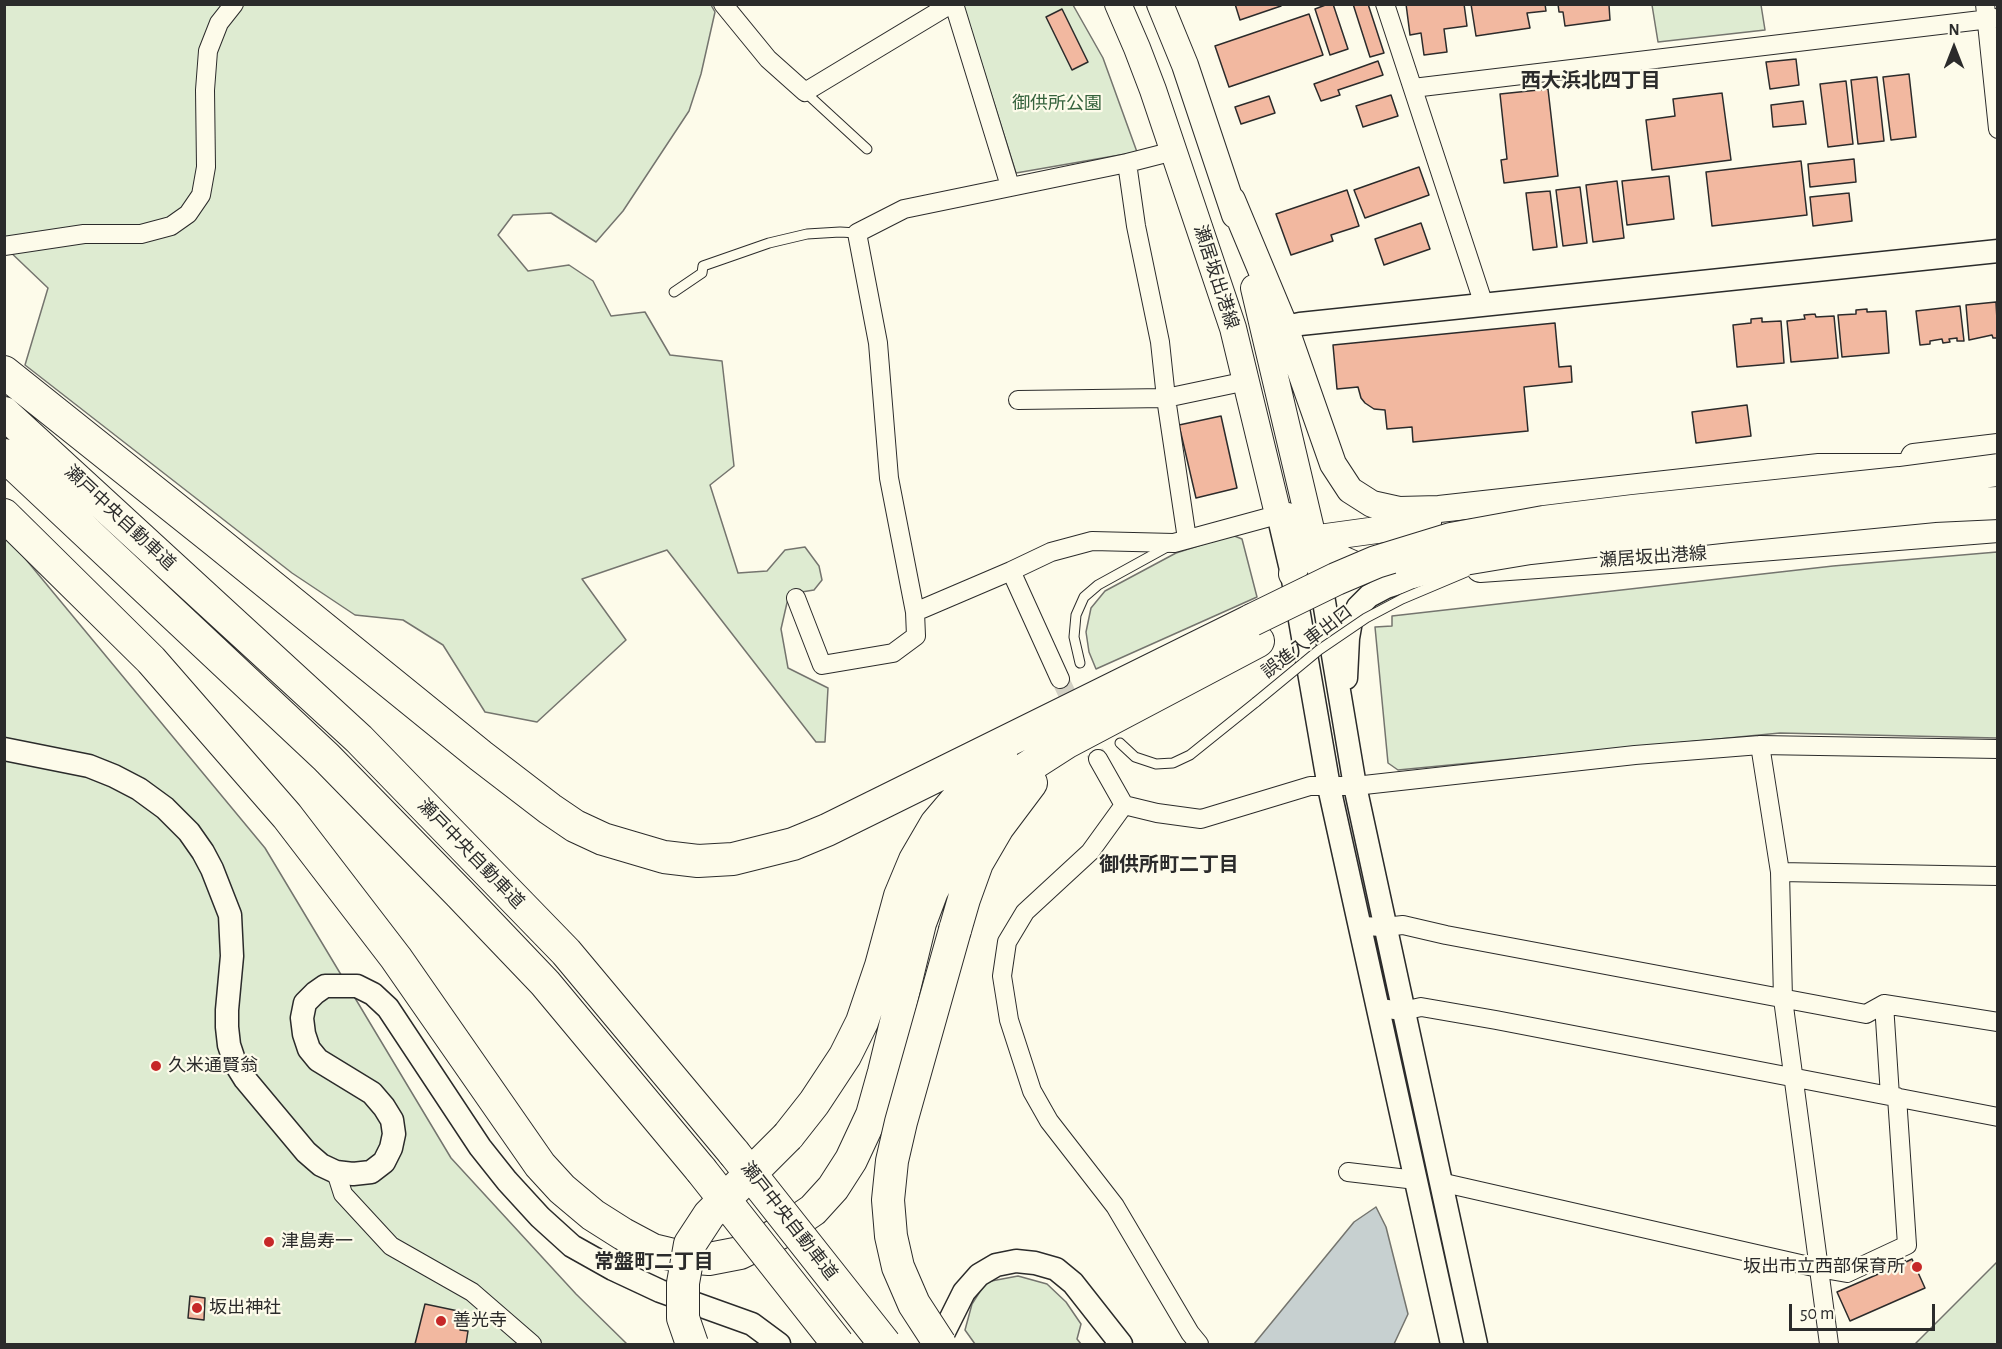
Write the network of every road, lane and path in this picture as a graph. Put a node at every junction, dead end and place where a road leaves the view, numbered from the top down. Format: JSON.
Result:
{"nodes":[{"id":1,"x":234,"y":4,"type":"edge"},
{"id":2,"x":723,"y":4,"type":"edge"},
{"id":3,"x":953,"y":4,"type":"edge"},
{"id":4,"x":1118,"y":4,"type":"edge"},
{"id":5,"x":1160,"y":4,"type":"edge"},
{"id":6,"x":1386,"y":4,"type":"edge"},
{"id":7,"x":1990,"y":14,"type":"edge"},
{"id":8,"x":1413,"y":88,"type":"junction"},
{"id":9,"x":805,"y":92,"type":"junction"},
{"id":10,"x":1998,"y":129,"type":"edge"},
{"id":11,"x":867,"y":149,"type":"dead end"},
{"id":12,"x":1174,"y":151,"type":"junction"},
{"id":13,"x":1127,"y":163,"type":"junction"},
{"id":14,"x":1010,"y":186,"type":"junction"},
{"id":15,"x":857,"y":233,"type":"junction"},
{"id":16,"x":4,"y":246,"type":"edge"},
{"id":17,"x":1998,"y":251,"type":"edge"},
{"id":18,"x":674,"y":292,"type":"dead end"},
{"id":19,"x":1484,"y":305,"type":"junction"},
{"id":20,"x":1275,"y":329,"type":"junction"},
{"id":21,"x":4,"y":372,"type":"edge"},
{"id":22,"x":1246,"y":381,"type":"junction"},
{"id":23,"x":1166,"y":398,"type":"junction"},
{"id":24,"x":1018,"y":400,"type":"dead end"},
{"id":25,"x":4,"y":413,"type":"edge"},
{"id":26,"x":1998,"y":447,"type":"edge"},
{"id":27,"x":4,"y":455,"type":"edge"},
{"id":28,"x":1819,"y":467,"type":"junction"},
{"id":29,"x":1998,"y":470,"type":"edge"},
{"id":30,"x":1591,"y":493,"type":"junction"},
{"id":31,"x":1998,"y":502,"type":"edge"},
{"id":32,"x":1307,"y":507,"type":"junction"},
{"id":33,"x":1278,"y":514,"type":"junction"},
{"id":34,"x":4,"y":515,"type":"edge"},
{"id":35,"x":1998,"y":529,"type":"edge"},
{"id":36,"x":1181,"y":541,"type":"junction"},
{"id":37,"x":1314,"y":542,"type":"junction"},
{"id":38,"x":1530,"y":548,"type":"junction"},
{"id":39,"x":1011,"y":572,"type":"junction"},
{"id":40,"x":1437,"y":572,"type":"junction"},
{"id":41,"x":1292,"y":574,"type":"junction"},
{"id":42,"x":796,"y":598,"type":"dead end"},
{"id":43,"x":915,"y":612,"type":"junction"},
{"id":44,"x":1255,"y":631,"type":"junction"},
{"id":45,"x":1080,"y":663,"type":"dead end"},
{"id":46,"x":1060,"y":679,"type":"tunnel mouth"},
{"id":47,"x":1344,"y":721,"type":"junction"},
{"id":48,"x":1030,"y":729,"type":"junction"},
{"id":49,"x":1067,"y":742,"type":"junction"},
{"id":50,"x":1120,"y":743,"type":"dead end"},
{"id":51,"x":1760,"y":745,"type":"junction"},
{"id":52,"x":4,"y":749,"type":"edge"},
{"id":53,"x":1998,"y":749,"type":"edge"},
{"id":54,"x":1098,"y":759,"type":"tunnel mouth"},
{"id":55,"x":1355,"y":786,"type":"junction"},
{"id":56,"x":1329,"y":788,"type":"junction"},
{"id":57,"x":1124,"y":805,"type":"junction"},
{"id":58,"x":1780,"y":872,"type":"junction"},
{"id":59,"x":1998,"y":876,"type":"edge"},
{"id":60,"x":1361,"y":926,"type":"junction"},
{"id":61,"x":1384,"y":927,"type":"junction"},
{"id":62,"x":1783,"y":999,"type":"junction"},
{"id":63,"x":1884,"y":1004,"type":"junction"},
{"id":64,"x":1379,"y":1008,"type":"junction"},
{"id":65,"x":1403,"y":1011,"type":"junction"},
{"id":66,"x":1998,"y":1022,"type":"edge"},
{"id":67,"x":1795,"y":1080,"type":"junction"},
{"id":68,"x":1894,"y":1096,"type":"junction"},
{"id":69,"x":1998,"y":1118,"type":"edge"},
{"id":70,"x":336,"y":1172,"type":"junction"},
{"id":71,"x":1348,"y":1172,"type":"dead end"},
{"id":72,"x":1416,"y":1180,"type":"junction"},
{"id":73,"x":1440,"y":1182,"type":"junction"},
{"id":74,"x":1818,"y":1268,"type":"junction"},
{"id":75,"x":532,"y":1344,"type":"edge"},
{"id":76,"x":692,"y":1344,"type":"edge"},
{"id":77,"x":779,"y":1344,"type":"edge"},
{"id":78,"x":838,"y":1344,"type":"edge"},
{"id":79,"x":885,"y":1344,"type":"edge"},
{"id":80,"x":939,"y":1344,"type":"edge"},
{"id":81,"x":1121,"y":1344,"type":"edge"},
{"id":82,"x":1199,"y":1344,"type":"edge"},
{"id":83,"x":1452,"y":1344,"type":"edge"},
{"id":84,"x":1476,"y":1344,"type":"edge"},
{"id":85,"x":1829,"y":1344,"type":"edge"}],
"edges":[{"from":1,"to":16,"type":"street"},
{"from":2,"to":9,"type":"street"},
{"from":3,"to":9,"type":"street"},
{"from":3,"to":14,"type":"street"},
{"from":4,"to":12,"type":"main road","name":"瀬居坂出港線"},
{"from":5,"to":20,"type":"main road","name":"瀬居坂出港線"},
{"from":6,"to":8,"type":"street"},
{"from":7,"to":8,"type":"street"},
{"from":7,"to":10,"type":"street"},
{"from":8,"to":19,"type":"street"},
{"from":9,"to":11,"type":"lane"},
{"from":12,"to":13,"type":"street"},
{"from":12,"to":22,"type":"main road","name":"瀬居坂出港線"},
{"from":13,"to":14,"type":"street"},
{"from":13,"to":23,"type":"street"},
{"from":14,"to":15,"type":"street"},
{"from":15,"to":18,"type":"lane"},
{"from":15,"to":43,"type":"street"},
{"from":17,"to":19,"type":"street"},
{"from":19,"to":20,"type":"street"},
{"from":20,"to":30,"type":"main road","name":"瀬居坂出港線"},
{"from":20,"to":32,"type":"main road","name":"瀬居坂出港線"},
{"from":21,"to":48,"type":"highway"},
{"from":22,"to":23,"type":"street"},
{"from":22,"to":33,"type":"main road","name":"瀬居坂出港線"},
{"from":23,"to":24,"type":"street"},
{"from":23,"to":36,"type":"street"},
{"from":25,"to":79,"type":"highway","name":"瀬戸中央自動車道","bridge":true},
{"from":26,"to":28,"type":"main road"},
{"from":27,"to":78,"type":"highway","name":"瀬戸中央自動車道","bridge":true},
{"from":28,"to":29,"type":"main road","name":"瀬居坂出港線"},
{"from":28,"to":30,"type":"main road","name":"瀬居坂出港線"},
{"from":29,"to":44,"type":"highway","bridge":true},
{"from":30,"to":37,"type":"main road","name":"瀬居坂出港線"},
{"from":31,"to":38,"type":"highway","bridge":true},
{"from":32,"to":33,"type":"street"},
{"from":32,"to":37,"type":"main road","name":"瀬居坂出港線"},
{"from":33,"to":36,"type":"street"},
{"from":33,"to":37,"type":"main road","name":"瀬居坂出港線"},
{"from":33,"to":41,"type":"street"},
{"from":34,"to":49,"type":"highway"},
{"from":35,"to":40,"type":"main road","name":"瀬居坂出港線"},
{"from":36,"to":39,"type":"street"},
{"from":36,"to":45,"type":"lane"},
{"from":37,"to":40,"type":"main road","name":"瀬居坂出港線"},
{"from":37,"to":41,"type":"main road"},
{"from":37,"to":47,"type":"street"},
{"from":38,"to":44,"type":"highway","bridge":true},
{"from":38,"to":50,"type":"lane","name":"誤進入車出口","bridge":true},
{"from":39,"to":43,"type":"street"},
{"from":39,"to":46,"type":"street"},
{"from":40,"to":47,"type":"street"},
{"from":41,"to":56,"type":"street"},
{"from":42,"to":43,"type":"street"},
{"from":44,"to":48,"type":"highway"},
{"from":44,"to":49,"type":"highway"},
{"from":47,"to":55,"type":"street"},
{"from":48,"to":76,"type":"highway","bridge":true},
{"from":49,"to":80,"type":"highway","bridge":true},
{"from":51,"to":53,"type":"street"},
{"from":51,"to":55,"type":"street"},
{"from":51,"to":58,"type":"street"},
{"from":52,"to":70,"type":"street"},
{"from":54,"to":57,"type":"street"},
{"from":55,"to":56,"type":"street"},
{"from":55,"to":61,"type":"street"},
{"from":56,"to":57,"type":"street"},
{"from":56,"to":60,"type":"street"},
{"from":57,"to":82,"type":"street"},
{"from":58,"to":59,"type":"street"},
{"from":58,"to":62,"type":"street"},
{"from":60,"to":61,"type":"street"},
{"from":60,"to":64,"type":"street"},
{"from":61,"to":62,"type":"street"},
{"from":61,"to":65,"type":"street"},
{"from":62,"to":63,"type":"street"},
{"from":62,"to":67,"type":"street"},
{"from":63,"to":66,"type":"street"},
{"from":63,"to":68,"type":"street"},
{"from":64,"to":65,"type":"street"},
{"from":64,"to":72,"type":"street"},
{"from":65,"to":67,"type":"street"},
{"from":65,"to":73,"type":"street"},
{"from":67,"to":68,"type":"street"},
{"from":67,"to":74,"type":"street"},
{"from":68,"to":69,"type":"street"},
{"from":68,"to":74,"type":"street"},
{"from":70,"to":75,"type":"street"},
{"from":70,"to":77,"type":"street"},
{"from":71,"to":72,"type":"street"},
{"from":72,"to":83,"type":"street"},
{"from":73,"to":74,"type":"street"},
{"from":73,"to":84,"type":"street"},
{"from":74,"to":85,"type":"street"},
{"from":80,"to":81,"type":"street"}]}
